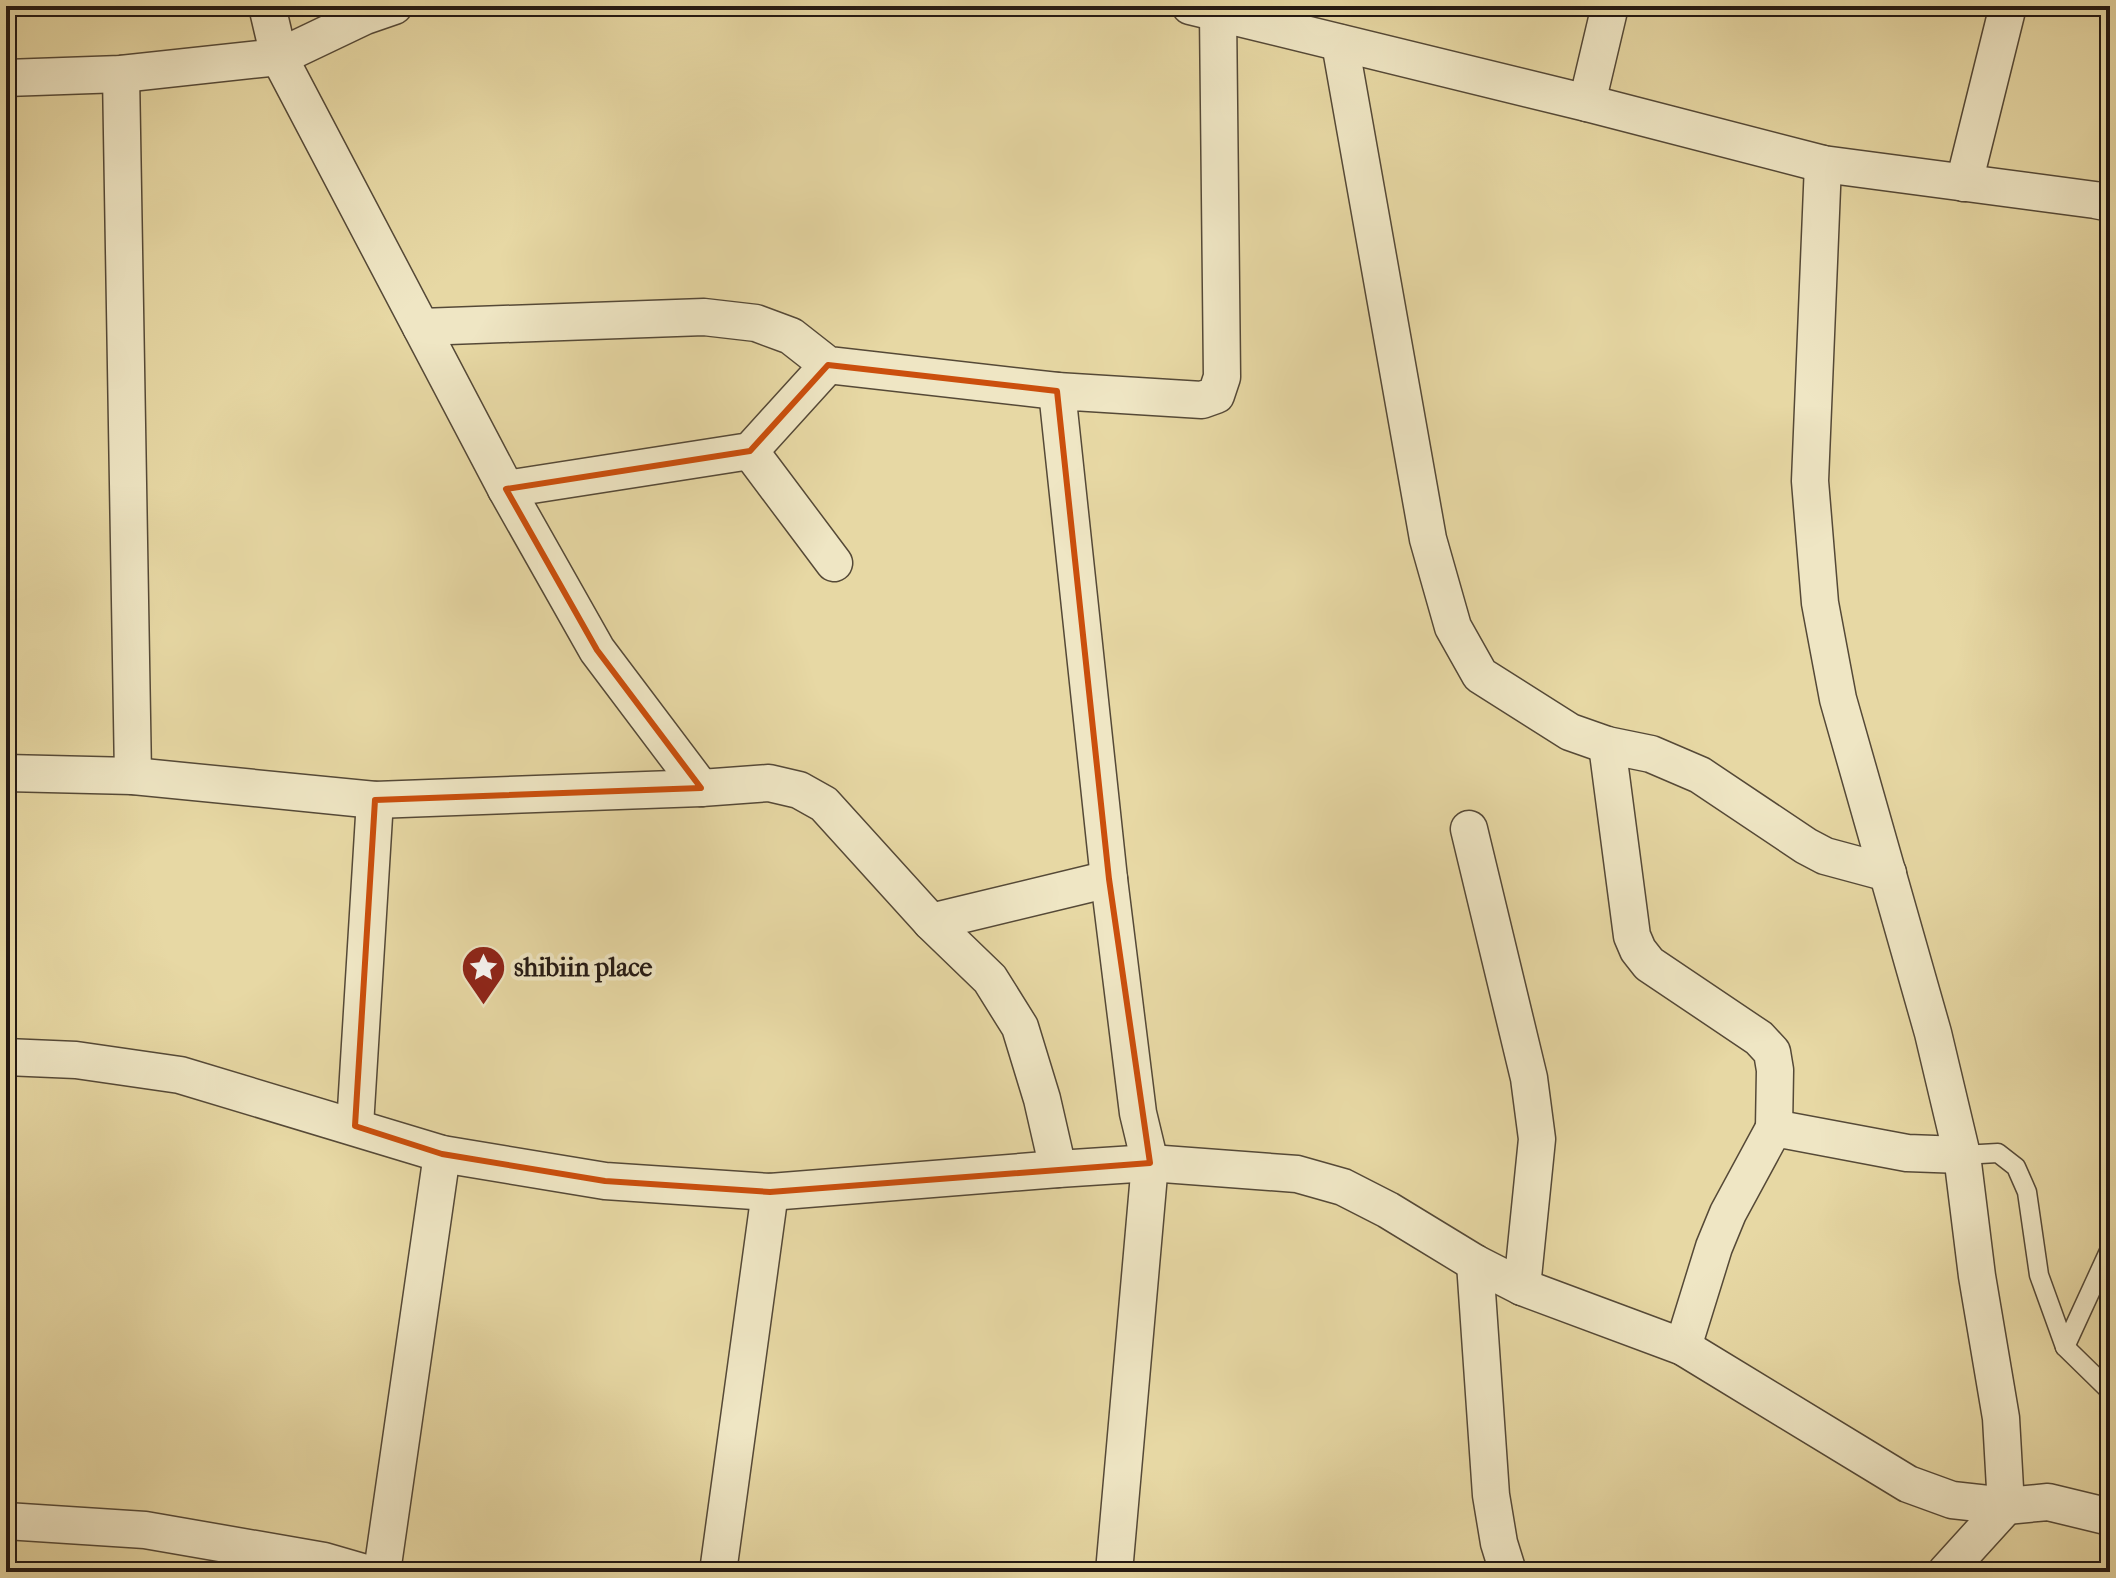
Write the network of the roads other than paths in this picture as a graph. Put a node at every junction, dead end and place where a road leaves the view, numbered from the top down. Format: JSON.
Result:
{"nodes":[{"id":1,"x":267,"y":6,"type":"edge"},
{"id":2,"x":394,"y":6,"type":"edge"},
{"id":3,"x":1610,"y":6,"type":"edge"},
{"id":4,"x":2008,"y":6,"type":"edge"},
{"id":5,"x":1204,"y":10,"type":"edge"},
{"id":6,"x":1319,"y":28,"type":"edge"},
{"id":7,"x":279,"y":57,"type":"junction"},
{"id":8,"x":121,"y":74,"type":"junction"},
{"id":9,"x":6,"y":78,"type":"edge"},
{"id":10,"x":1587,"y":103,"type":"junction"},
{"id":11,"x":1823,"y":164,"type":"junction"},
{"id":12,"x":1964,"y":183,"type":"junction"},
{"id":13,"x":2110,"y":203,"type":"edge"},
{"id":14,"x":421,"y":327,"type":"junction"},
{"id":15,"x":828,"y":365,"type":"junction"},
{"id":16,"x":1057,"y":391,"type":"junction"},
{"id":17,"x":750,"y":451,"type":"junction"},
{"id":18,"x":506,"y":489,"type":"junction"},
{"id":19,"x":834,"y":563,"type":"dead end"},
{"id":20,"x":1607,"y":745,"type":"junction"},
{"id":21,"x":6,"y":773,"type":"edge"},
{"id":22,"x":133,"y":776,"type":"junction"},
{"id":23,"x":701,"y":788,"type":"junction"},
{"id":24,"x":375,"y":800,"type":"junction"},
{"id":25,"x":1469,"y":829,"type":"dead end"},
{"id":26,"x":1888,"y":873,"type":"junction"},
{"id":27,"x":1109,"y":879,"type":"junction"},
{"id":28,"x":931,"y":922,"type":"junction"},
{"id":29,"x":6,"y":1057,"type":"edge"},
{"id":30,"x":355,"y":1126,"type":"junction"},
{"id":31,"x":1774,"y":1128,"type":"junction"},
{"id":32,"x":442,"y":1154,"type":"junction"},
{"id":33,"x":1962,"y":1155,"type":"junction"},
{"id":34,"x":1150,"y":1163,"type":"junction"},
{"id":35,"x":1058,"y":1169,"type":"junction"},
{"id":36,"x":770,"y":1192,"type":"junction"},
{"id":37,"x":2110,"y":1249,"type":"edge"},
{"id":38,"x":1475,"y":1263,"type":"junction"},
{"id":39,"x":1522,"y":1287,"type":"junction"},
{"id":40,"x":1683,"y":1347,"type":"junction"},
{"id":41,"x":2065,"y":1347,"type":"junction"},
{"id":42,"x":2110,"y":1391,"type":"edge"},
{"id":43,"x":2006,"y":1506,"type":"junction"},
{"id":44,"x":2110,"y":1517,"type":"edge"},
{"id":45,"x":6,"y":1521,"type":"edge"},
{"id":46,"x":362,"y":1572,"type":"edge"},
{"id":47,"x":382,"y":1572,"type":"edge"},
{"id":48,"x":718,"y":1572,"type":"edge"},
{"id":49,"x":1114,"y":1572,"type":"edge"},
{"id":50,"x":1508,"y":1572,"type":"edge"},
{"id":51,"x":1946,"y":1572,"type":"edge"}],
"edges":[{"from":1,"to":7,"type":"street"},
{"from":2,"to":7,"type":"street"},
{"from":3,"to":10,"type":"street"},
{"from":4,"to":12,"type":"street"},
{"from":5,"to":6,"type":"street"},
{"from":5,"to":16,"type":"street"},
{"from":6,"to":10,"type":"street"},
{"from":6,"to":20,"type":"street"},
{"from":7,"to":8,"type":"street"},
{"from":7,"to":14,"type":"street"},
{"from":8,"to":9,"type":"street"},
{"from":8,"to":22,"type":"street"},
{"from":10,"to":11,"type":"street"},
{"from":11,"to":12,"type":"street"},
{"from":11,"to":26,"type":"street"},
{"from":12,"to":13,"type":"street"},
{"from":14,"to":15,"type":"street"},
{"from":14,"to":18,"type":"street"},
{"from":15,"to":16,"type":"street"},
{"from":15,"to":17,"type":"street"},
{"from":16,"to":27,"type":"street"},
{"from":17,"to":18,"type":"street"},
{"from":17,"to":19,"type":"street"},
{"from":18,"to":23,"type":"street"},
{"from":20,"to":26,"type":"street"},
{"from":20,"to":31,"type":"street"},
{"from":21,"to":22,"type":"street"},
{"from":22,"to":24,"type":"street"},
{"from":23,"to":24,"type":"street"},
{"from":23,"to":28,"type":"street"},
{"from":24,"to":30,"type":"street"},
{"from":25,"to":39,"type":"street"},
{"from":26,"to":33,"type":"street"},
{"from":27,"to":28,"type":"street"},
{"from":27,"to":34,"type":"street"},
{"from":28,"to":35,"type":"street"},
{"from":29,"to":30,"type":"street"},
{"from":30,"to":32,"type":"street"},
{"from":31,"to":33,"type":"street"},
{"from":31,"to":40,"type":"street"},
{"from":32,"to":36,"type":"street"},
{"from":32,"to":47,"type":"street"},
{"from":33,"to":41,"type":"lane"},
{"from":33,"to":43,"type":"street"},
{"from":34,"to":35,"type":"street"},
{"from":34,"to":38,"type":"street"},
{"from":34,"to":49,"type":"street"},
{"from":35,"to":36,"type":"street"},
{"from":36,"to":48,"type":"street"},
{"from":37,"to":41,"type":"lane"},
{"from":38,"to":39,"type":"street"},
{"from":38,"to":50,"type":"street"},
{"from":39,"to":40,"type":"street"},
{"from":40,"to":43,"type":"street"},
{"from":41,"to":42,"type":"lane"},
{"from":43,"to":44,"type":"street"},
{"from":43,"to":51,"type":"street"},
{"from":45,"to":46,"type":"street"}]}
